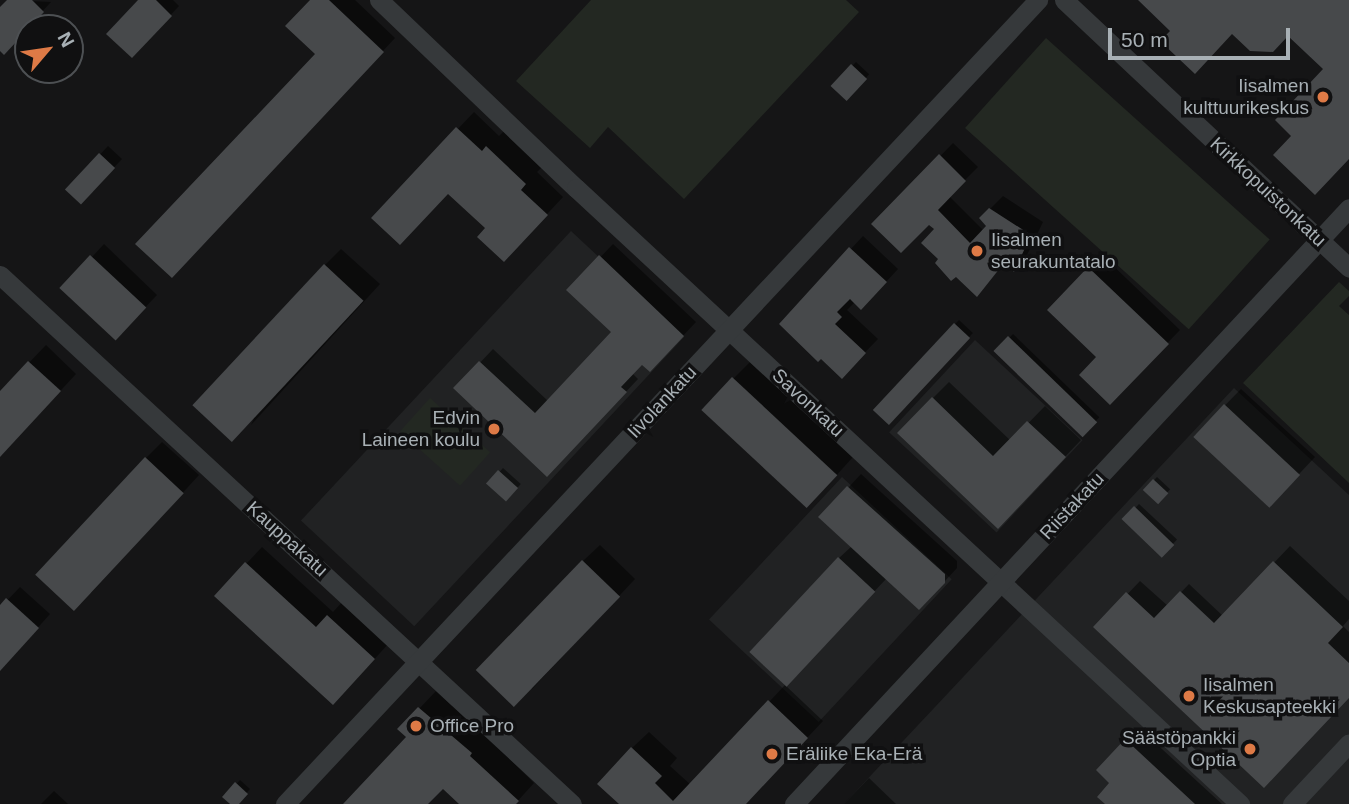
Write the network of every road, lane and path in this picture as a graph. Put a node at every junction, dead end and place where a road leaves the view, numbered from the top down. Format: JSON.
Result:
{"nodes":[{"id":1,"x":379,"y":0,"type":"edge"},
{"id":2,"x":1038,"y":0,"type":"edge"},
{"id":3,"x":1064,"y":0,"type":"edge"},
{"id":4,"x":1349,"y":208,"type":"edge"},
{"id":5,"x":1319,"y":240,"type":"junction"},
{"id":6,"x":1349,"y":268,"type":"edge"},
{"id":7,"x":0,"y":275,"type":"edge"},
{"id":8,"x":729,"y":330,"type":"junction"},
{"id":9,"x":1002,"y":581,"type":"junction"},
{"id":10,"x":422,"y":662,"type":"junction"},
{"id":11,"x":1349,"y":743,"type":"edge"},
{"id":12,"x":285,"y":804,"type":"edge"},
{"id":13,"x":572,"y":804,"type":"edge"},
{"id":14,"x":794,"y":804,"type":"edge"},
{"id":15,"x":1240,"y":804,"type":"edge"},
{"id":16,"x":1292,"y":804,"type":"edge"}],
"edges":[{"from":1,"to":8,"type":"street","name":"Savonkatu"},
{"from":2,"to":8,"type":"street","name":"Iivolankatu"},
{"from":3,"to":5,"type":"street","name":"Kirkkopuistonkatu"},
{"from":4,"to":5,"type":"street","name":"Riistakatu"},
{"from":5,"to":6,"type":"street","name":"Kirkkopuistonkatu"},
{"from":5,"to":9,"type":"street","name":"Riistakatu"},
{"from":7,"to":10,"type":"street","name":"Kauppakatu"},
{"from":8,"to":9,"type":"street","name":"Savonkatu"},
{"from":8,"to":10,"type":"street","name":"Iivolankatu"},
{"from":9,"to":14,"type":"street","name":"Riistakatu"},
{"from":9,"to":15,"type":"street","name":"Savonkatu"},
{"from":10,"to":12,"type":"street","name":"Iivolankatu"},
{"from":10,"to":13,"type":"street","name":"Kauppakatu"},
{"from":11,"to":16,"type":"street"}]}
